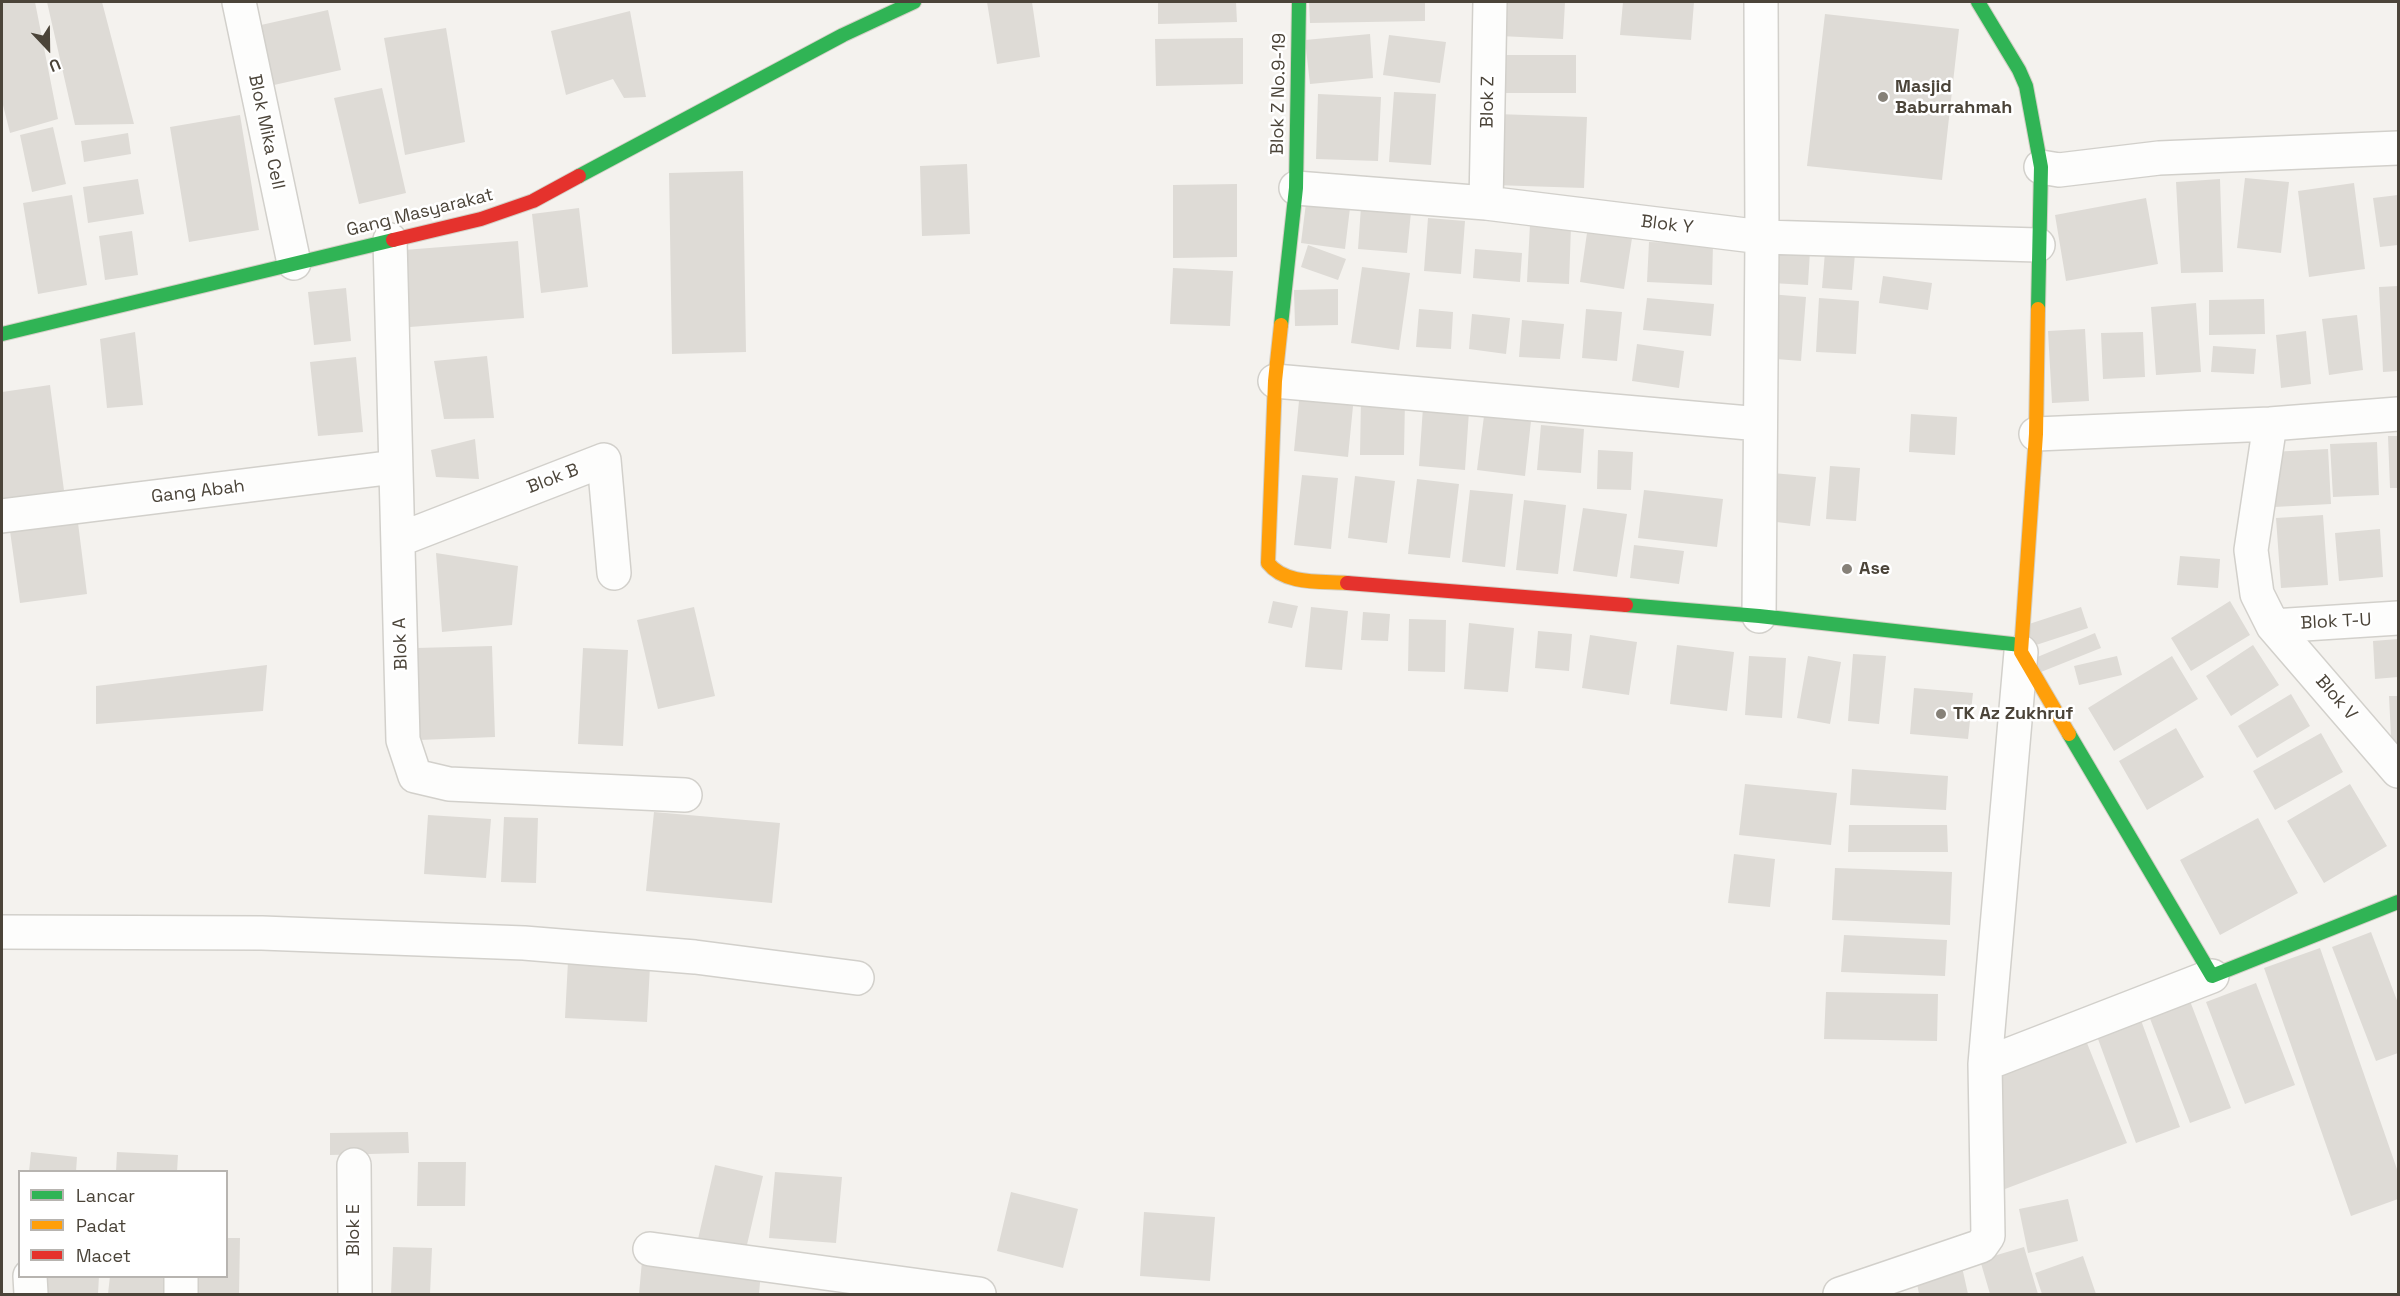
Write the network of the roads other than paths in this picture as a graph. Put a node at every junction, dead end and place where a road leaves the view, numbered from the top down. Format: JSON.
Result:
{"nodes":[{"id":1,"x":239,"y":2,"type":"edge"},
{"id":2,"x":914,"y":2,"type":"edge"},
{"id":3,"x":1299,"y":2,"type":"edge"},
{"id":4,"x":1490,"y":2,"type":"edge"},
{"id":5,"x":1761,"y":2,"type":"edge"},
{"id":6,"x":1978,"y":2,"type":"edge"},
{"id":7,"x":2398,"y":148,"type":"edge"},
{"id":8,"x":2041,"y":167,"type":"junction"},
{"id":9,"x":1296,"y":188,"type":"junction"},
{"id":10,"x":1486,"y":203,"type":"junction"},
{"id":11,"x":1762,"y":237,"type":"junction"},
{"id":12,"x":390,"y":240,"type":"junction"},
{"id":13,"x":2038,"y":245,"type":"junction"},
{"id":14,"x":294,"y":263,"type":"junction"},
{"id":15,"x":2,"y":334,"type":"edge"},
{"id":16,"x":1275,"y":381,"type":"junction"},
{"id":17,"x":2398,"y":414,"type":"edge"},
{"id":18,"x":1760,"y":424,"type":"junction"},
{"id":19,"x":2270,"y":424,"type":"junction"},
{"id":20,"x":2036,"y":434,"type":"junction"},
{"id":21,"x":395,"y":467,"type":"junction"},
{"id":22,"x":2,"y":516,"type":"edge"},
{"id":23,"x":398,"y":540,"type":"junction"},
{"id":24,"x":614,"y":573,"type":"dead end"},
{"id":25,"x":1759,"y":616,"type":"junction"},
{"id":26,"x":2398,"y":618,"type":"edge"},
{"id":27,"x":2273,"y":626,"type":"junction"},
{"id":28,"x":2021,"y":648,"type":"junction"},
{"id":29,"x":2398,"y":771,"type":"edge"},
{"id":30,"x":685,"y":795,"type":"dead end"},
{"id":31,"x":2398,"y":902,"type":"edge"},
{"id":32,"x":2,"y":932,"type":"edge"},
{"id":33,"x":2212,"y":976,"type":"junction"},
{"id":34,"x":857,"y":978,"type":"dead end"},
{"id":35,"x":1985,"y":1064,"type":"junction"},
{"id":36,"x":354,"y":1165,"type":"dead end"},
{"id":37,"x":650,"y":1249,"type":"dead end"},
{"id":38,"x":30,"y":1278,"type":"edge"},
{"id":39,"x":181,"y":1278,"type":"edge"},
{"id":40,"x":31,"y":1294,"type":"edge"},
{"id":41,"x":181,"y":1294,"type":"edge"},
{"id":42,"x":355,"y":1294,"type":"edge"},
{"id":43,"x":978,"y":1294,"type":"edge"},
{"id":44,"x":1840,"y":1294,"type":"edge"}],
"edges":[{"from":1,"to":14,"type":"street","name":"Blok Mika Cell"},
{"from":2,"to":12,"type":"street","name":"Gang Masyarakat"},
{"from":3,"to":9,"type":"street","name":"Blok Z No.9-19"},
{"from":4,"to":10,"type":"street","name":"Blok Z"},
{"from":5,"to":11,"type":"street"},
{"from":6,"to":8,"type":"street"},
{"from":7,"to":8,"type":"street"},
{"from":8,"to":13,"type":"street"},
{"from":9,"to":10,"type":"street","name":"Blok Y"},
{"from":9,"to":16,"type":"street","name":"Blok Z No.9-19"},
{"from":10,"to":11,"type":"street","name":"Blok Y"},
{"from":11,"to":13,"type":"street","name":"Blok Y"},
{"from":11,"to":18,"type":"street"},
{"from":12,"to":14,"type":"street","name":"Gang Masyarakat"},
{"from":12,"to":21,"type":"street","name":"Blok A"},
{"from":13,"to":20,"type":"street"},
{"from":14,"to":15,"type":"street","name":"Gang Masyarakat"},
{"from":16,"to":18,"type":"street"},
{"from":16,"to":25,"type":"street","name":"Blok Z No.9-19"},
{"from":17,"to":19,"type":"street"},
{"from":18,"to":25,"type":"street"},
{"from":19,"to":20,"type":"street"},
{"from":19,"to":27,"type":"street","name":"Blok V"},
{"from":20,"to":28,"type":"street"},
{"from":21,"to":22,"type":"street","name":"Gang Abah"},
{"from":21,"to":23,"type":"street","name":"Blok A"},
{"from":23,"to":24,"type":"street","name":"Blok B"},
{"from":23,"to":30,"type":"street","name":"Blok A"},
{"from":25,"to":28,"type":"street","name":"Blok Z No.9-19"},
{"from":26,"to":27,"type":"street","name":"Blok T-U"},
{"from":27,"to":29,"type":"street","name":"Blok V"},
{"from":28,"to":33,"type":"street"},
{"from":28,"to":35,"type":"street"},
{"from":31,"to":33,"type":"street"},
{"from":32,"to":34,"type":"street"},
{"from":33,"to":35,"type":"street"},
{"from":35,"to":44,"type":"street"},
{"from":36,"to":42,"type":"street","name":"Blok E"},
{"from":37,"to":43,"type":"street"},
{"from":38,"to":40,"type":"street"},
{"from":39,"to":41,"type":"street"}]}
